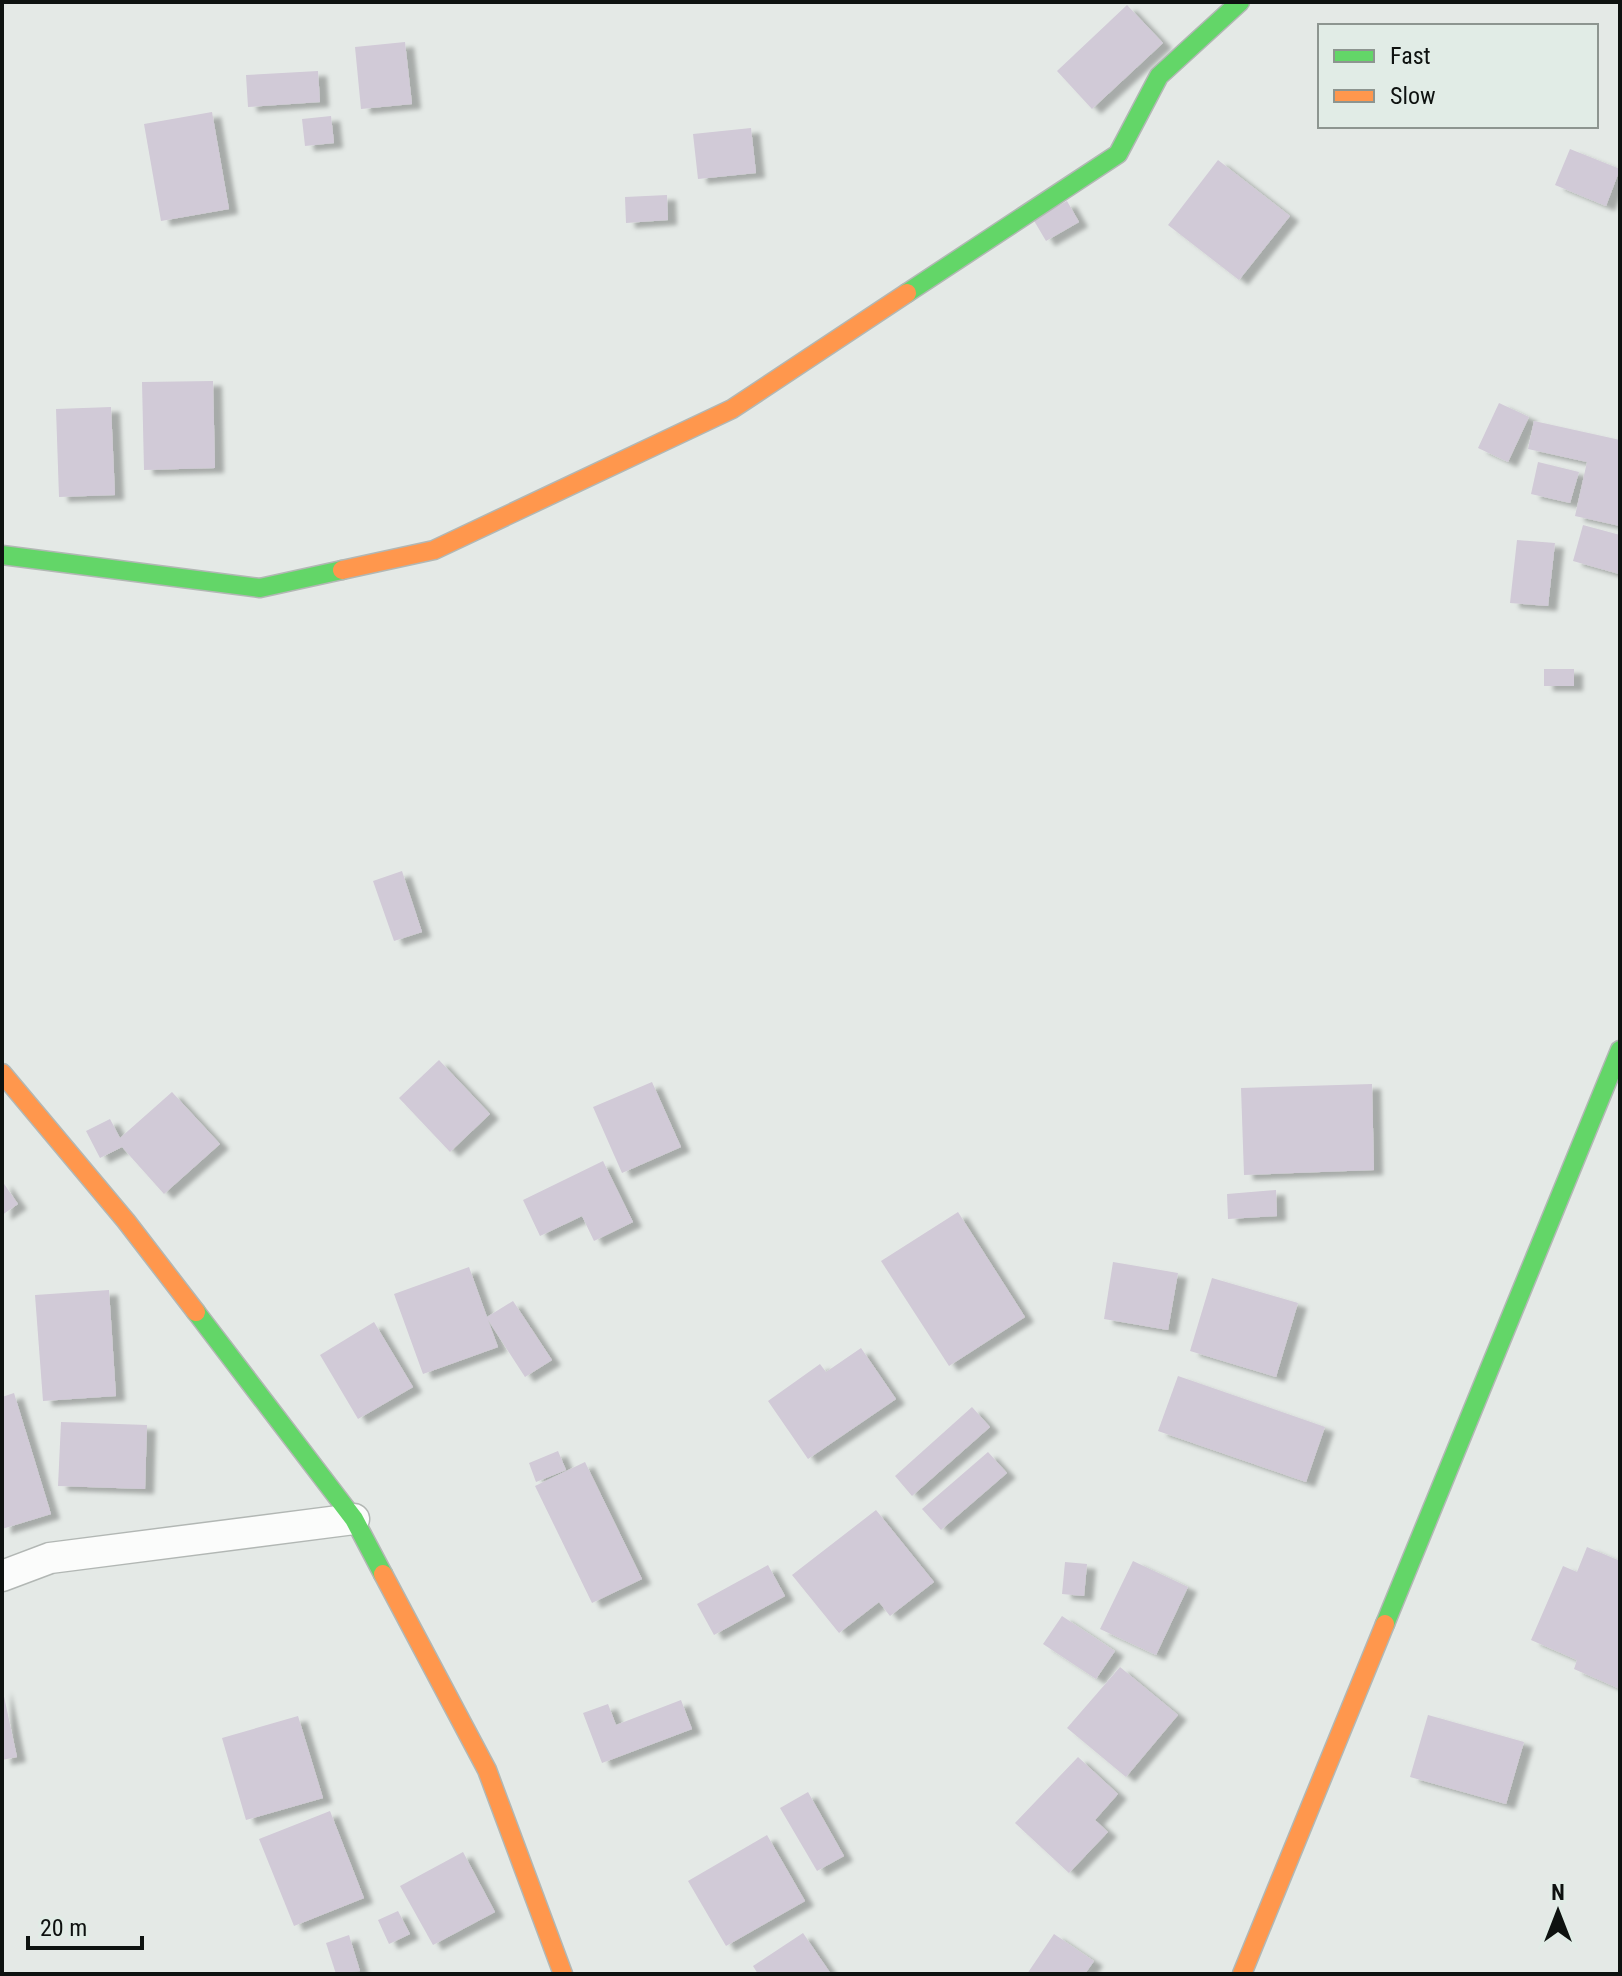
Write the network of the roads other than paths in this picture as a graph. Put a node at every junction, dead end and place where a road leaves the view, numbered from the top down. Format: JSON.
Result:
{"nodes":[{"id":1,"x":1240,"y":2,"type":"edge"},
{"id":2,"x":2,"y":555,"type":"edge"},
{"id":3,"x":1620,"y":1050,"type":"edge"},
{"id":4,"x":2,"y":1073,"type":"edge"},
{"id":5,"x":354,"y":1519,"type":"junction"},
{"id":6,"x":2,"y":1576,"type":"edge"},
{"id":7,"x":563,"y":1974,"type":"edge"},
{"id":8,"x":1242,"y":1974,"type":"edge"}],
"edges":[{"from":1,"to":2,"type":"street"},
{"from":3,"to":8,"type":"street"},
{"from":4,"to":5,"type":"street"},
{"from":5,"to":6,"type":"street"},
{"from":5,"to":7,"type":"street"}]}
